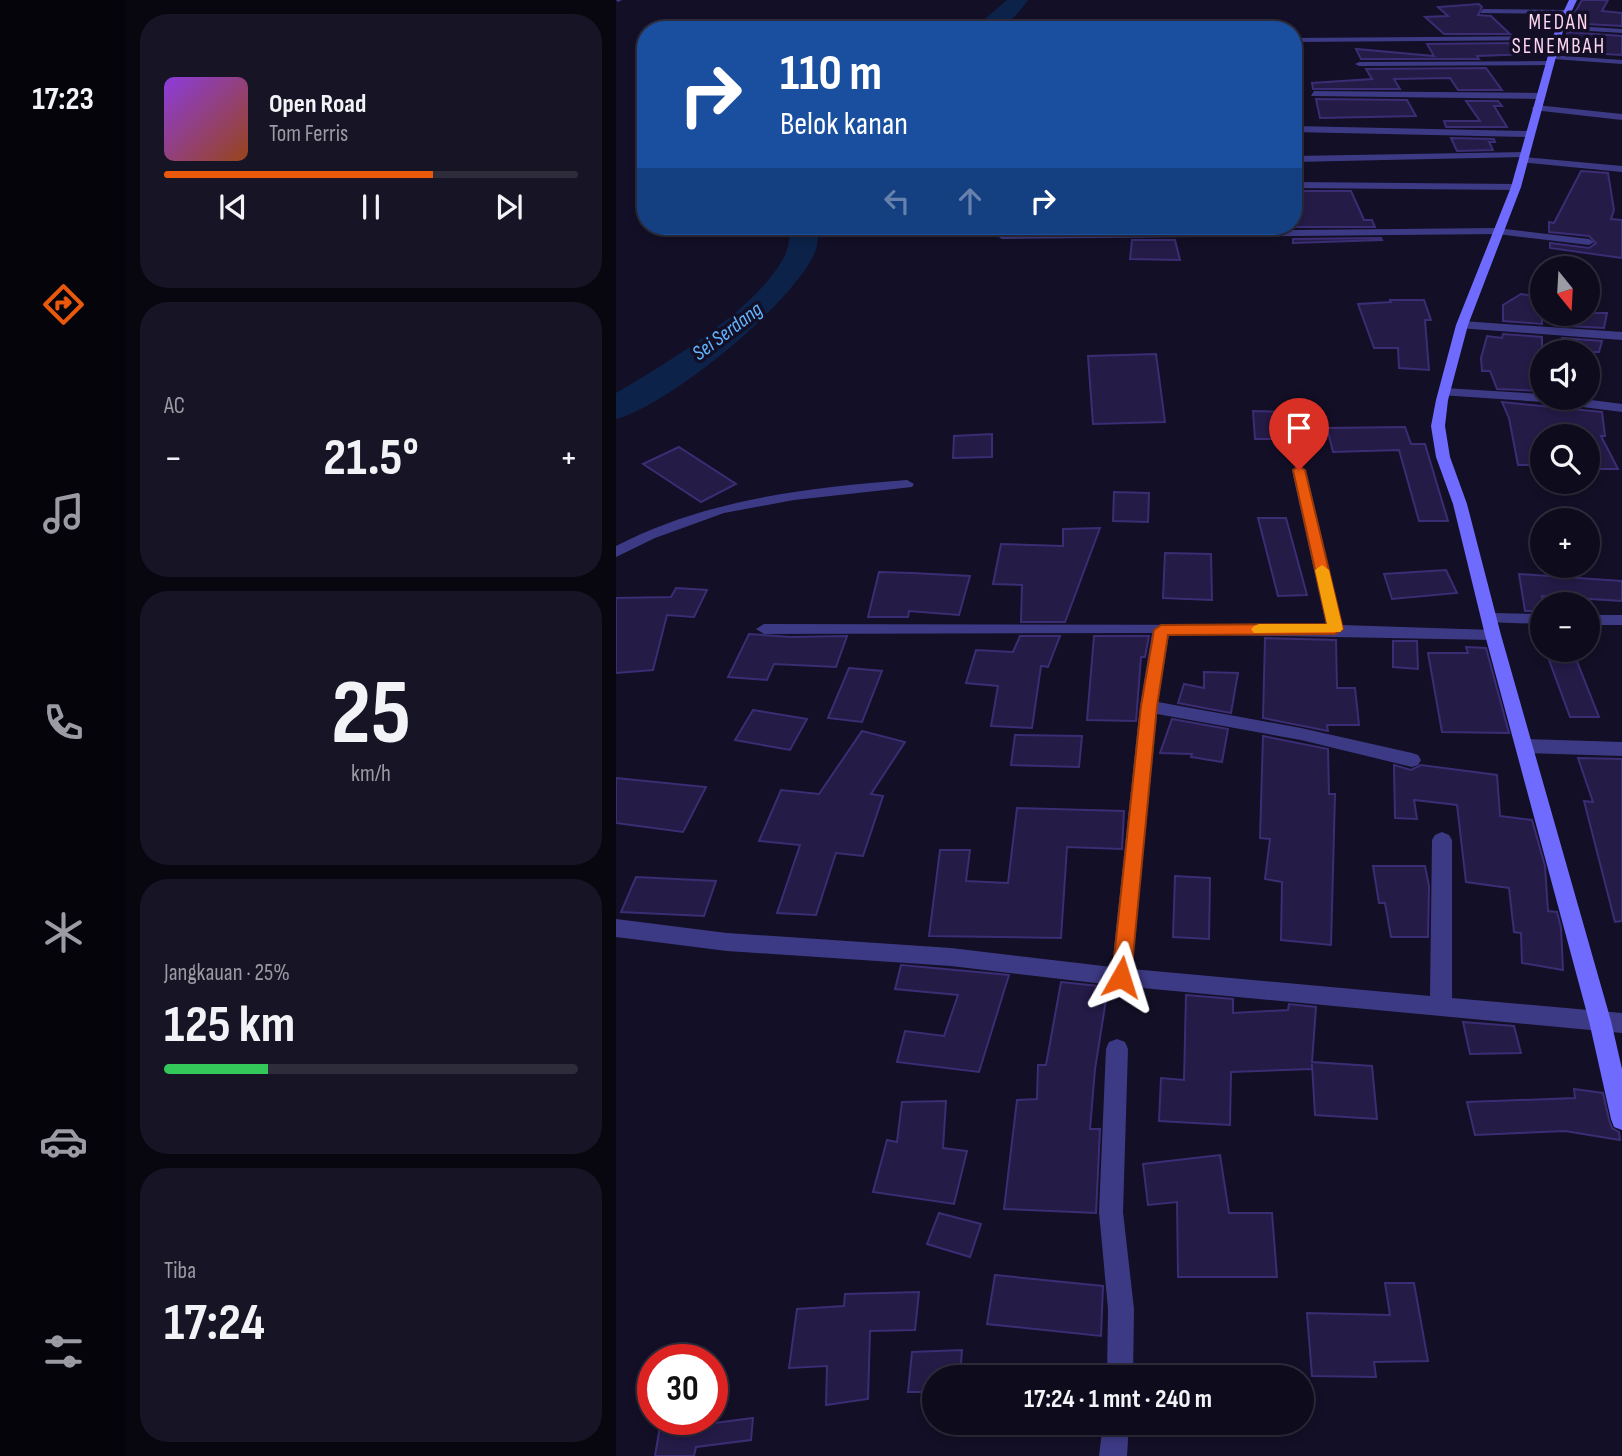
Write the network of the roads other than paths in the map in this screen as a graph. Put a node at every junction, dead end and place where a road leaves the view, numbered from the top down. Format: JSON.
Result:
{"nodes":[{"id":1,"x":1570,"y":6,"type":"edge"},
{"id":2,"x":1483,"y":11,"type":"dead end"},
{"id":3,"x":1622,"y":31,"type":"edge"},
{"id":4,"x":1559,"y":33,"type":"junction"},
{"id":5,"x":1302,"y":40,"type":"edge"},
{"id":6,"x":1551,"y":60,"type":"junction"},
{"id":7,"x":1622,"y":62,"type":"edge"},
{"id":8,"x":1359,"y":64,"type":"dead end"},
{"id":9,"x":1314,"y":94,"type":"dead end"},
{"id":10,"x":1539,"y":102,"type":"junction"},
{"id":11,"x":1622,"y":117,"type":"edge"},
{"id":12,"x":1302,"y":129,"type":"edge"},
{"id":13,"x":1530,"y":134,"type":"junction"},
{"id":14,"x":1524,"y":157,"type":"junction"},
{"id":15,"x":1302,"y":159,"type":"edge"},
{"id":16,"x":1622,"y":169,"type":"edge"},
{"id":17,"x":1302,"y":185,"type":"edge"},
{"id":18,"x":1516,"y":187,"type":"junction"},
{"id":19,"x":1302,"y":230,"type":"edge"},
{"id":20,"x":1497,"y":230,"type":"junction"},
{"id":21,"x":1023,"y":235,"type":"edge"},
{"id":22,"x":1002,"y":236,"type":"dead end"},
{"id":23,"x":1589,"y":242,"type":"dead end"},
{"id":24,"x":1462,"y":325,"type":"junction"},
{"id":25,"x":1622,"y":336,"type":"edge"},
{"id":26,"x":1445,"y":392,"type":"junction"},
{"id":27,"x":1622,"y":408,"type":"edge"},
{"id":28,"x":1299,"y":470,"type":"dead end"},
{"id":29,"x":907,"y":484,"type":"dead end"},
{"id":30,"x":616,"y":552,"type":"edge"},
{"id":31,"x":1600,"y":620,"type":"edge"},
{"id":32,"x":1530,"y":621,"type":"edge"},
{"id":33,"x":1622,"y":621,"type":"edge"},
{"id":34,"x":1492,"y":626,"type":"junction"},
{"id":35,"x":764,"y":629,"type":"dead end"},
{"id":36,"x":1335,"y":629,"type":"junction"},
{"id":37,"x":1161,"y":630,"type":"junction"},
{"id":38,"x":1149,"y":706,"type":"junction"},
{"id":39,"x":1525,"y":746,"type":"junction"},
{"id":40,"x":1622,"y":749,"type":"edge"},
{"id":41,"x":1412,"y":760,"type":"dead end"},
{"id":42,"x":1442,"y":840,"type":"dead end"},
{"id":43,"x":616,"y":928,"type":"edge"},
{"id":44,"x":1121,"y":977,"type":"junction"},
{"id":45,"x":1441,"y":1006,"type":"junction"},
{"id":46,"x":1600,"y":1021,"type":"junction"},
{"id":47,"x":1622,"y":1023,"type":"edge"},
{"id":48,"x":1117,"y":1049,"type":"dead end"},
{"id":49,"x":1622,"y":1119,"type":"edge"},
{"id":50,"x":1120,"y":1365,"type":"edge"},
{"id":51,"x":1115,"y":1435,"type":"edge"},
{"id":52,"x":1113,"y":1456,"type":"edge"}],
"edges":[{"from":1,"to":2,"type":"street"},
{"from":1,"to":4,"type":"main road"},
{"from":3,"to":4,"type":"street"},
{"from":4,"to":5,"type":"street"},
{"from":4,"to":6,"type":"main road"},
{"from":6,"to":7,"type":"street"},
{"from":6,"to":8,"type":"street"},
{"from":6,"to":10,"type":"main road"},
{"from":9,"to":10,"type":"street"},
{"from":10,"to":11,"type":"street"},
{"from":10,"to":13,"type":"main road"},
{"from":12,"to":13,"type":"street"},
{"from":13,"to":14,"type":"main road"},
{"from":14,"to":15,"type":"street"},
{"from":14,"to":16,"type":"street"},
{"from":14,"to":18,"type":"main road"},
{"from":17,"to":18,"type":"street"},
{"from":18,"to":20,"type":"main road"},
{"from":19,"to":20,"type":"street"},
{"from":20,"to":23,"type":"street"},
{"from":20,"to":24,"type":"main road"},
{"from":21,"to":22,"type":"street"},
{"from":24,"to":25,"type":"street"},
{"from":24,"to":26,"type":"main road"},
{"from":26,"to":27,"type":"street"},
{"from":26,"to":34,"type":"main road"},
{"from":28,"to":36,"type":"street"},
{"from":29,"to":30,"type":"street"},
{"from":31,"to":33,"type":"street"},
{"from":32,"to":34,"type":"street"},
{"from":34,"to":36,"type":"street"},
{"from":34,"to":39,"type":"main road"},
{"from":35,"to":37,"type":"street"},
{"from":36,"to":37,"type":"street"},
{"from":37,"to":38,"type":"street"},
{"from":38,"to":41,"type":"street"},
{"from":38,"to":44,"type":"street"},
{"from":39,"to":40,"type":"street"},
{"from":39,"to":46,"type":"main road"},
{"from":42,"to":45,"type":"street"},
{"from":43,"to":44,"type":"street"},
{"from":44,"to":45,"type":"street"},
{"from":45,"to":46,"type":"street"},
{"from":46,"to":47,"type":"street"},
{"from":46,"to":49,"type":"main road"},
{"from":48,"to":50,"type":"street"},
{"from":51,"to":52,"type":"street"}]}
